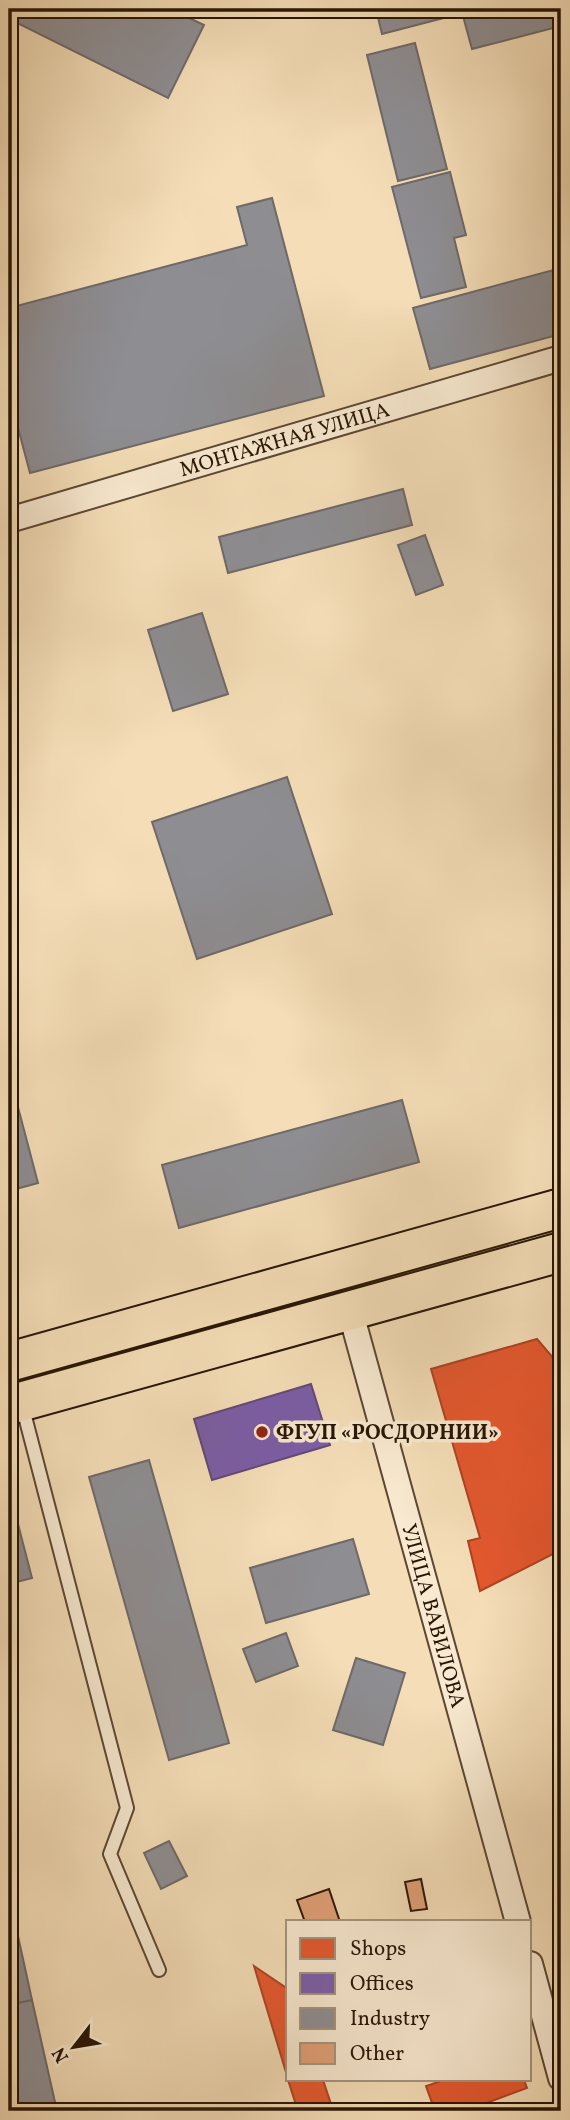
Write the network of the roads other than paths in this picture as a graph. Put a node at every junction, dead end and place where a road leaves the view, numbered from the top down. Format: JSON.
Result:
{"nodes":[{"id":1,"x":561,"y":358,"type":"edge"},
{"id":2,"x":9,"y":520,"type":"edge"},
{"id":3,"x":561,"y":1208,"type":"edge"},
{"id":4,"x":561,"y":1252,"type":"edge"},
{"id":5,"x":350,"y":1310,"type":"junction"},
{"id":6,"x":10,"y":1357,"type":"edge"},
{"id":7,"x":15,"y":1404,"type":"edge"},
{"id":8,"x":517,"y":1920,"type":"edge"},
{"id":9,"x":159,"y":1970,"type":"dead end"},
{"id":10,"x":532,"y":1971,"type":"edge"},
{"id":11,"x":561,"y":2078,"type":"edge"}],
"edges":[{"from":1,"to":2,"type":"street","name":"МОНТАЖНАЯ УЛИЦА"},
{"from":3,"to":6,"type":"main road"},
{"from":4,"to":5,"type":"main road"},
{"from":5,"to":7,"type":"main road"},
{"from":5,"to":8,"type":"street","name":"УЛИЦА ВАВИЛОВА"},
{"from":7,"to":9,"type":"lane"},
{"from":10,"to":11,"type":"street"}]}
